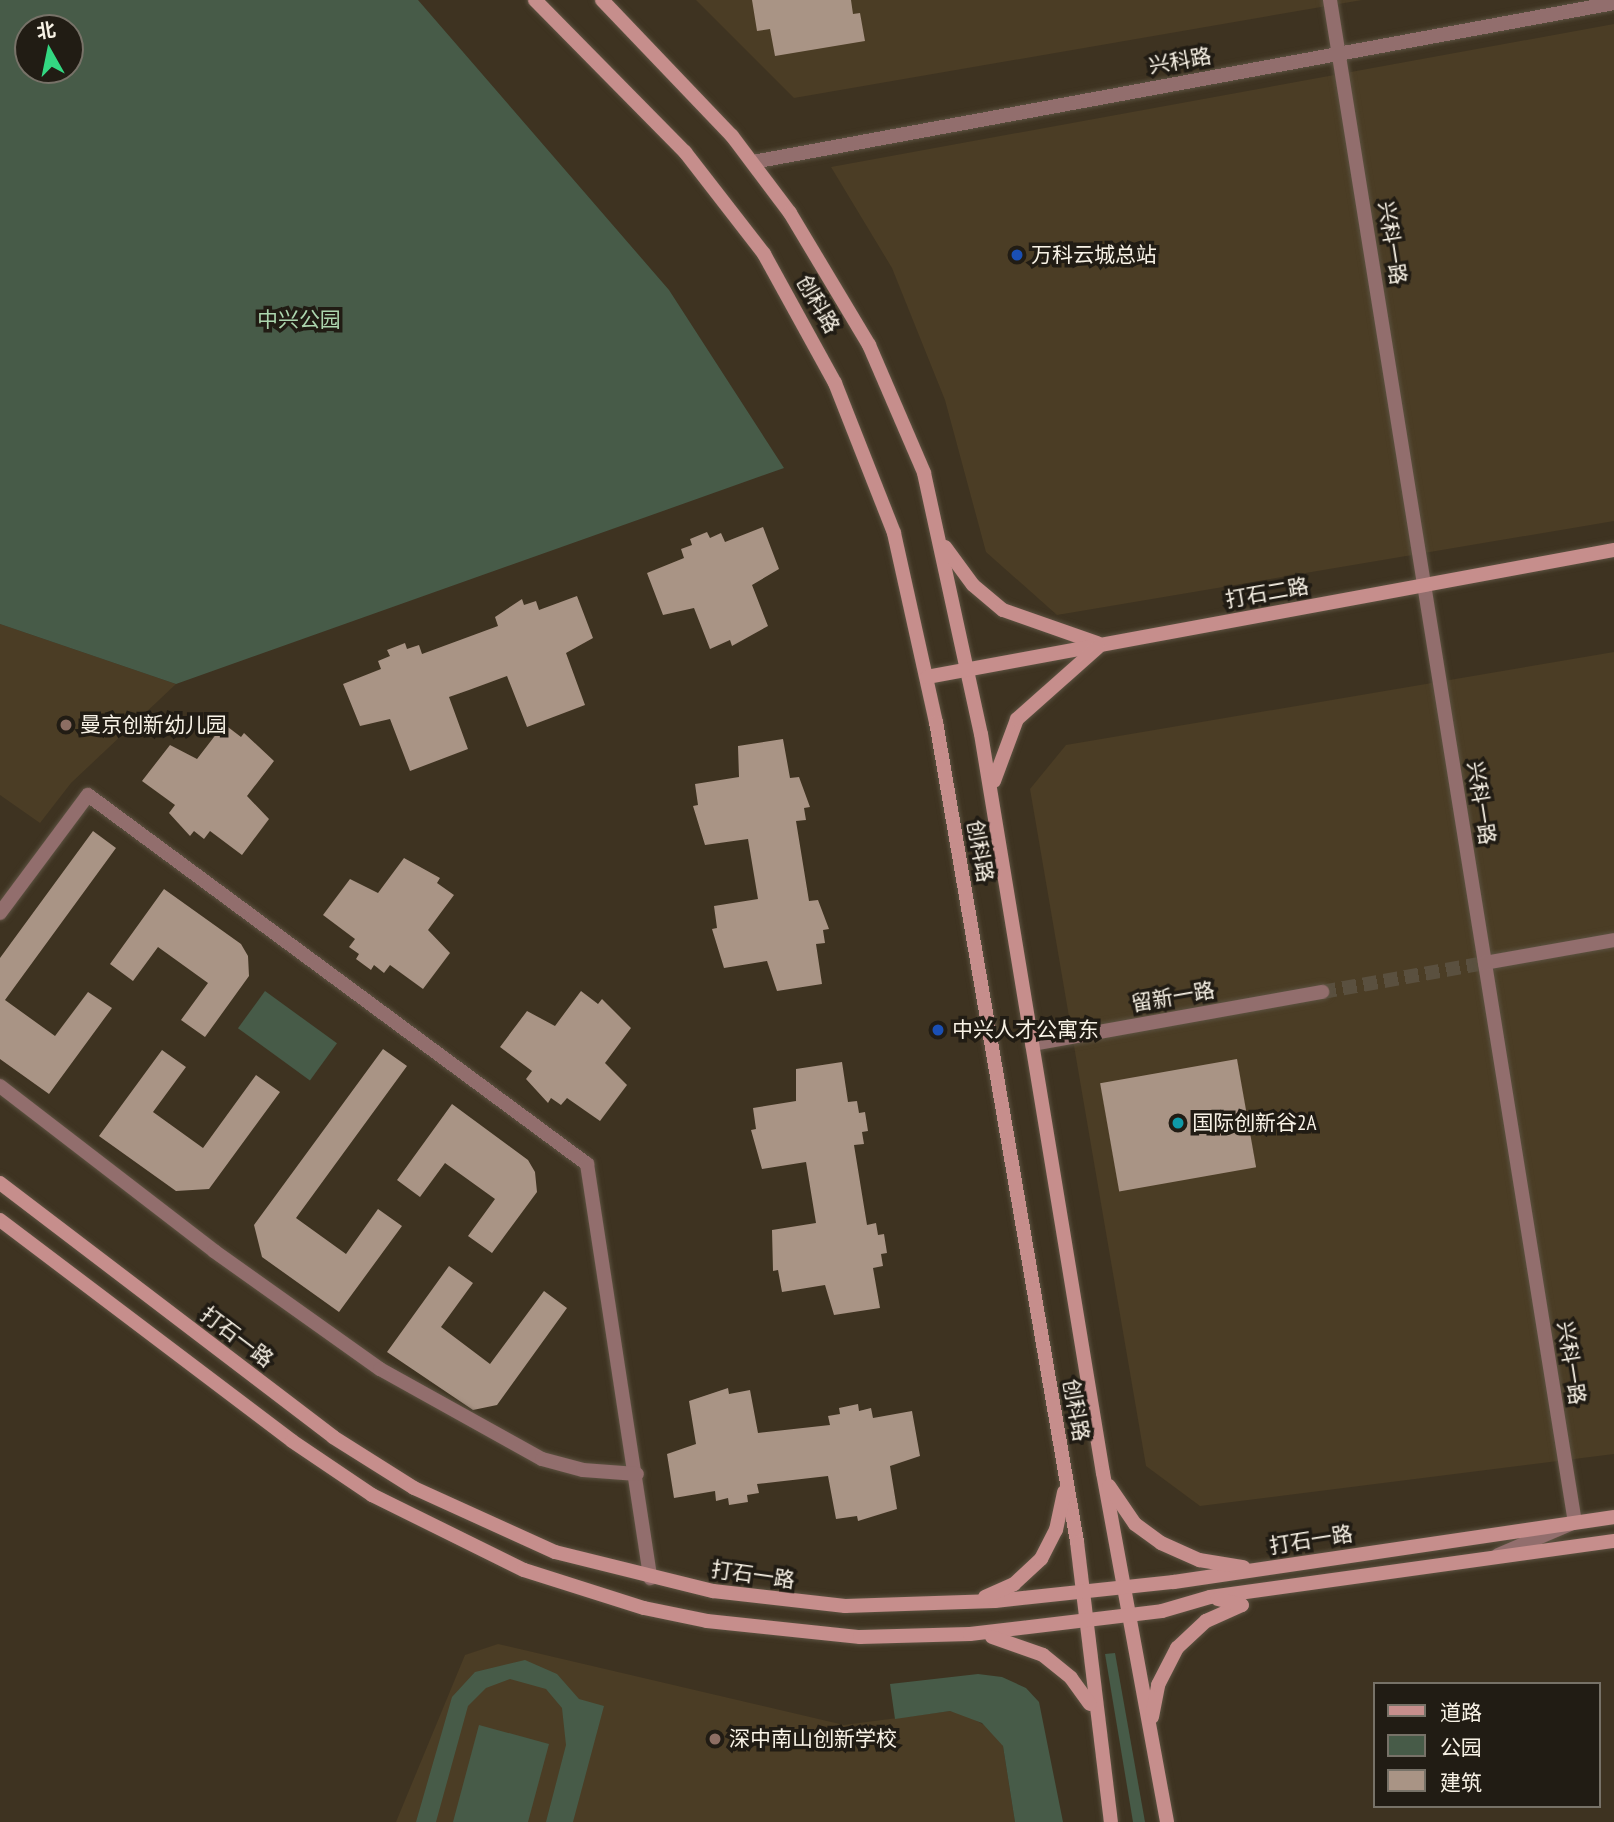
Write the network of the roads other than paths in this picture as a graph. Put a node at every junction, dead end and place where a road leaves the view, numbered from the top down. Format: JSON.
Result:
{"nodes":[{"id":1,"x":535,"y":0,"type":"edge"},
{"id":2,"x":602,"y":0,"type":"edge"},
{"id":3,"x":1330,"y":0,"type":"edge"},
{"id":4,"x":1614,"y":3,"type":"edge"},
{"id":5,"x":1339,"y":54,"type":"junction"},
{"id":6,"x":753,"y":162,"type":"junction"},
{"id":7,"x":941,"y":542,"type":"junction"},
{"id":8,"x":1614,"y":550,"type":"edge"},
{"id":9,"x":1425,"y":585,"type":"junction"},
{"id":10,"x":1101,"y":645,"type":"junction"},
{"id":11,"x":968,"y":669,"type":"junction"},
{"id":12,"x":927,"y":677,"type":"junction"},
{"id":13,"x":992,"y":796,"type":"junction"},
{"id":14,"x":0,"y":913,"type":"edge"},
{"id":15,"x":1614,"y":940,"type":"edge"},
{"id":16,"x":1485,"y":963,"type":"junction"},
{"id":17,"x":1322,"y":992,"type":"tunnel mouth"},
{"id":18,"x":1032,"y":1044,"type":"junction"},
{"id":19,"x":0,"y":1086,"type":"edge"},
{"id":20,"x":0,"y":1182,"type":"edge"},
{"id":21,"x":0,"y":1220,"type":"edge"},
{"id":22,"x":1065,"y":1473,"type":"junction"},
{"id":23,"x":1103,"y":1473,"type":"junction"},
{"id":24,"x":637,"y":1474,"type":"junction"},
{"id":25,"x":1614,"y":1517,"type":"edge"},
{"id":26,"x":1575,"y":1522,"type":"junction"},
{"id":27,"x":1614,"y":1541,"type":"edge"},
{"id":28,"x":1491,"y":1558,"type":"junction"},
{"id":29,"x":1258,"y":1570,"type":"junction"},
{"id":30,"x":650,"y":1578,"type":"junction"},
{"id":31,"x":1124,"y":1586,"type":"junction"},
{"id":32,"x":1083,"y":1591,"type":"junction"},
{"id":33,"x":1210,"y":1597,"type":"junction"},
{"id":34,"x":955,"y":1604,"type":"junction"},
{"id":35,"x":1129,"y":1615,"type":"junction"},
{"id":36,"x":1086,"y":1619,"type":"junction"},
{"id":37,"x":970,"y":1634,"type":"junction"},
{"id":38,"x":1095,"y":1716,"type":"junction"},
{"id":39,"x":1151,"y":1732,"type":"junction"},
{"id":40,"x":1111,"y":1822,"type":"edge"},
{"id":41,"x":1167,"y":1822,"type":"edge"}],
"edges":[{"from":1,"to":12,"type":"main road","name":"创科路"},
{"from":2,"to":6,"type":"main road","name":"创科路"},
{"from":3,"to":5,"type":"street","name":"兴科一路"},
{"from":4,"to":5,"type":"street","name":"兴科路"},
{"from":5,"to":6,"type":"street","name":"兴科路"},
{"from":5,"to":9,"type":"street","name":"兴科一路"},
{"from":6,"to":7,"type":"main road","name":"创科路"},
{"from":7,"to":10,"type":"main road"},
{"from":7,"to":11,"type":"main road","name":"创科路"},
{"from":8,"to":9,"type":"main road","name":"打石二路"},
{"from":9,"to":10,"type":"main road","name":"打石二路"},
{"from":9,"to":16,"type":"street","name":"兴科一路"},
{"from":10,"to":11,"type":"main road","name":"打石二路"},
{"from":10,"to":13,"type":"main road"},
{"from":11,"to":12,"type":"main road","name":"打石二路"},
{"from":11,"to":13,"type":"main road","name":"创科路"},
{"from":12,"to":22,"type":"main road","name":"创科路"},
{"from":13,"to":18,"type":"main road","name":"创科路"},
{"from":14,"to":24,"type":"street"},
{"from":15,"to":16,"type":"street"},
{"from":16,"to":26,"type":"street","name":"兴科一路"},
{"from":17,"to":18,"type":"street","name":"留新一路"},
{"from":18,"to":23,"type":"main road","name":"创科路"},
{"from":19,"to":24,"type":"street"},
{"from":20,"to":30,"type":"main road","name":"打石一路"},
{"from":21,"to":37,"type":"main road","name":"打石一路"},
{"from":22,"to":32,"type":"main road","name":"创科路"},
{"from":22,"to":34,"type":"main road"},
{"from":23,"to":29,"type":"main road"},
{"from":23,"to":31,"type":"main road","name":"创科路"},
{"from":24,"to":30,"type":"street"},
{"from":25,"to":26,"type":"main road","name":"打石一路"},
{"from":26,"to":28,"type":"street"},
{"from":26,"to":29,"type":"main road","name":"打石一路"},
{"from":27,"to":28,"type":"main road","name":"打石一路"},
{"from":28,"to":33,"type":"main road","name":"打石一路"},
{"from":29,"to":31,"type":"main road","name":"打石一路"},
{"from":30,"to":34,"type":"main road","name":"打石一路"},
{"from":31,"to":32,"type":"main road","name":"打石一路"},
{"from":31,"to":35,"type":"main road","name":"创科路"},
{"from":32,"to":34,"type":"main road","name":"打石一路"},
{"from":32,"to":36,"type":"main road","name":"创科路"},
{"from":33,"to":35,"type":"main road","name":"打石一路"},
{"from":33,"to":39,"type":"main road"},
{"from":35,"to":36,"type":"main road","name":"打石一路"},
{"from":35,"to":39,"type":"main road","name":"创科路"},
{"from":36,"to":37,"type":"main road","name":"打石一路"},
{"from":36,"to":38,"type":"main road","name":"创科路"},
{"from":37,"to":38,"type":"main road"},
{"from":38,"to":40,"type":"main road","name":"创科路"},
{"from":39,"to":41,"type":"main road","name":"创科路"}]}
